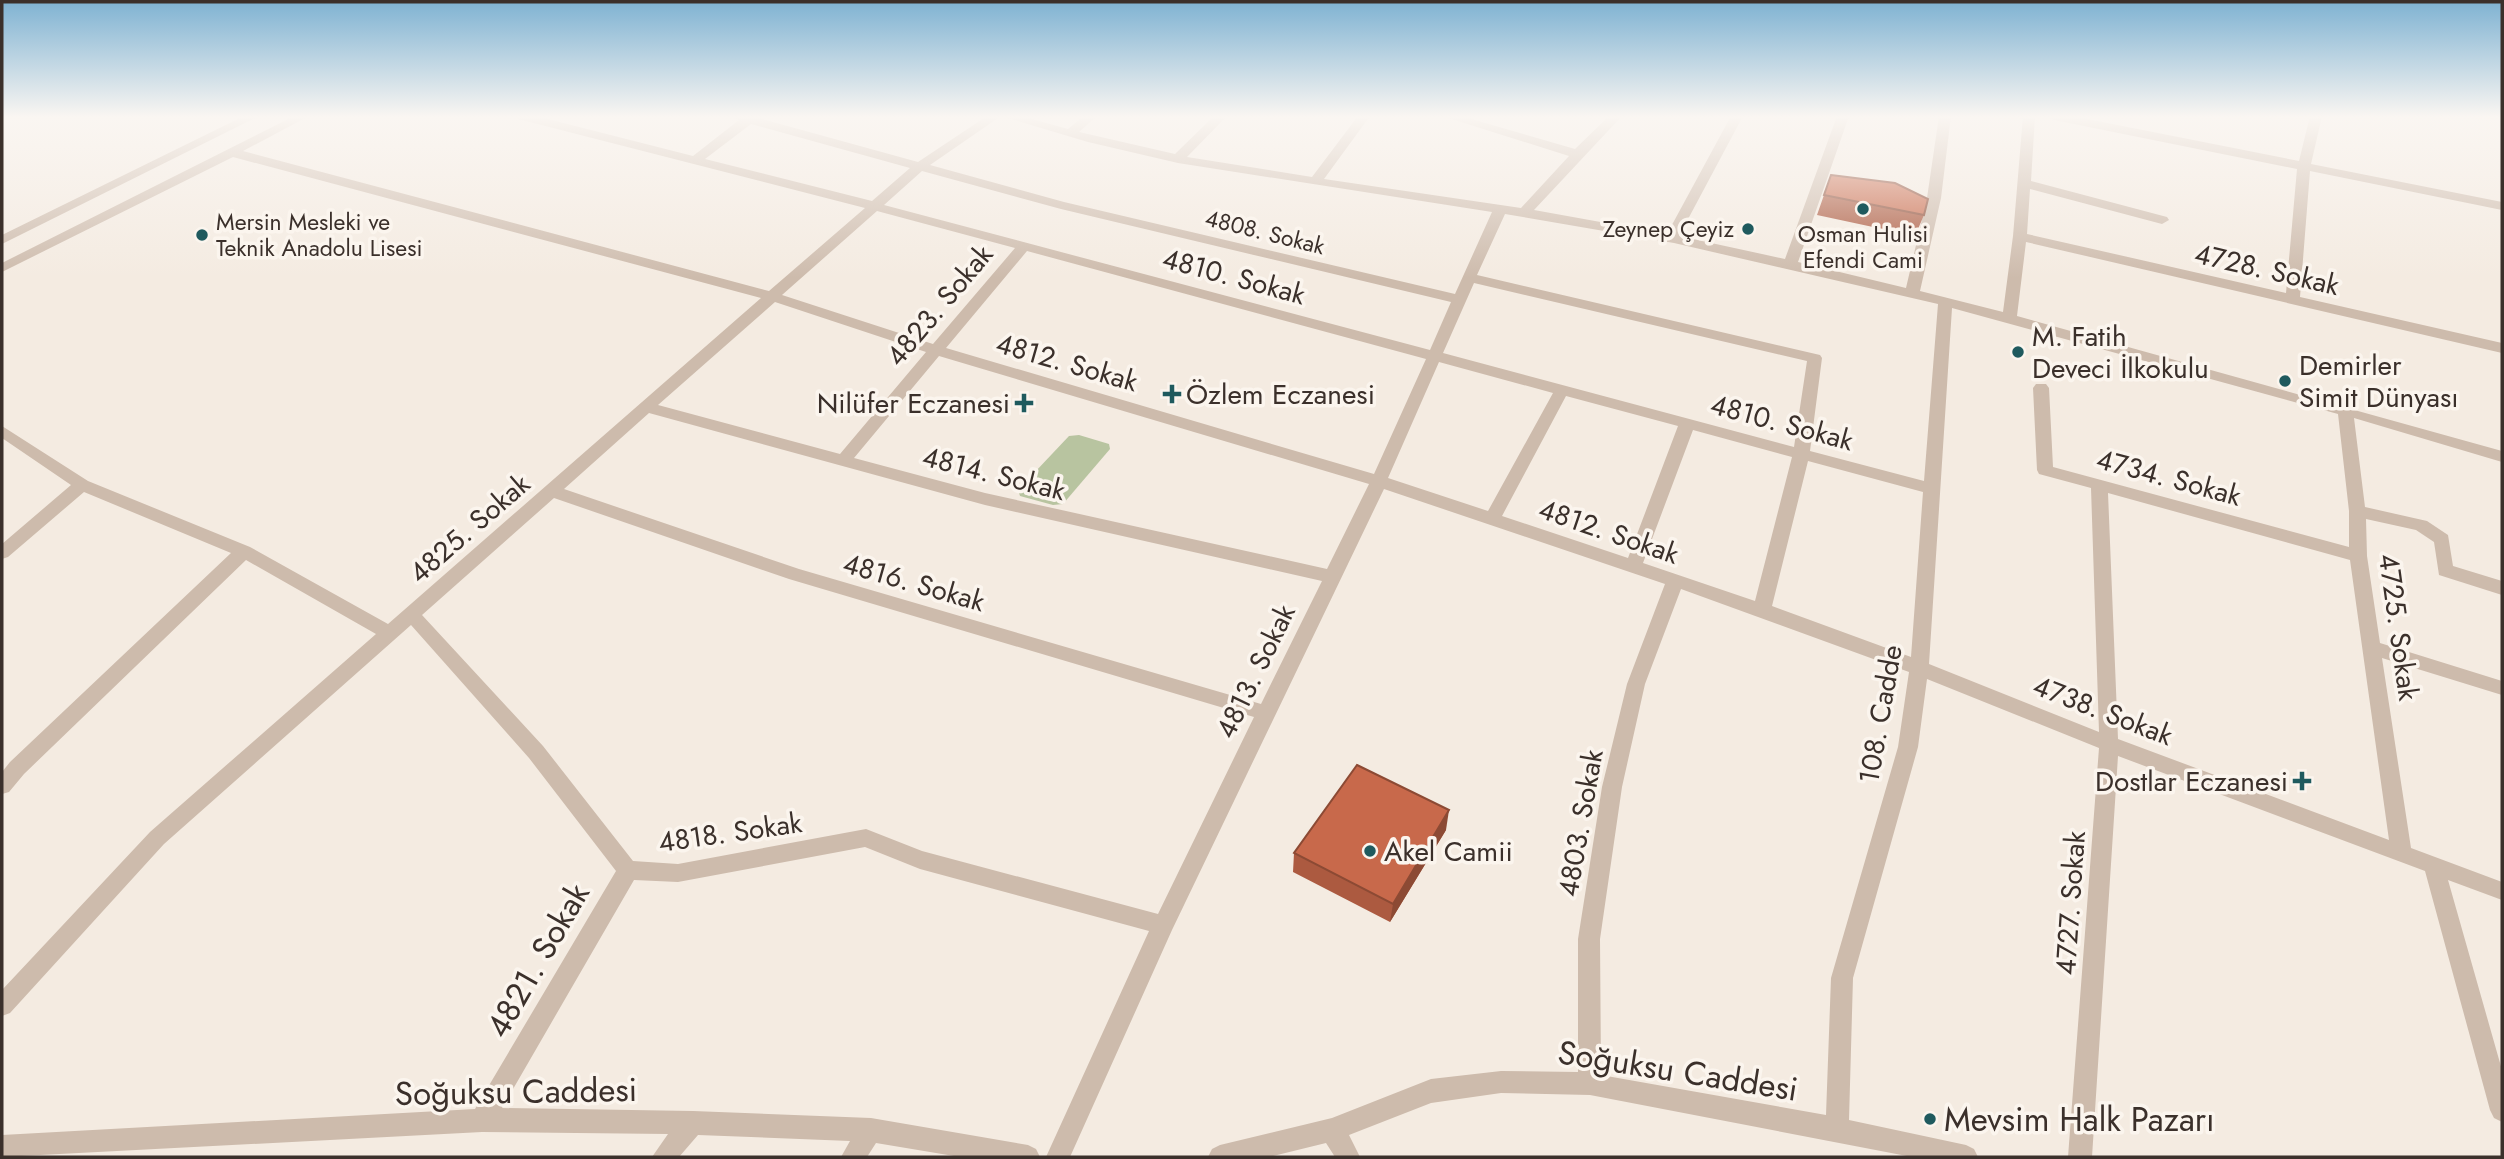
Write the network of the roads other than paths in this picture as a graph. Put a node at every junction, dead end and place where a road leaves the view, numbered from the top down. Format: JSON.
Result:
{"nodes":[{"id":1,"x":144,"y":170,"type":"edge"},
{"id":2,"x":194,"y":170,"type":"edge"},
{"id":3,"x":298,"y":170,"type":"edge"},
{"id":4,"x":735,"y":170,"type":"edge"},
{"id":5,"x":915,"y":170,"type":"edge"},
{"id":6,"x":935,"y":170,"type":"edge"},
{"id":7,"x":1244,"y":170,"type":"edge"},
{"id":8,"x":1324,"y":170,"type":"edge"},
{"id":9,"x":1563,"y":170,"type":"edge"},
{"id":10,"x":1708,"y":170,"type":"edge"},
{"id":11,"x":1824,"y":170,"type":"edge"},
{"id":12,"x":1938,"y":170,"type":"edge"},
{"id":13,"x":2025,"y":170,"type":"edge"},
{"id":14,"x":2304,"y":170,"type":"edge"},
{"id":15,"x":2324,"y":170,"type":"edge"},
{"id":16,"x":1315,"y":182,"type":"junction"},
{"id":17,"x":2024,"y":183,"type":"junction"},
{"id":18,"x":874,"y":206,"type":"junction"},
{"id":19,"x":2502,"y":206,"type":"edge"},
{"id":20,"x":1500,"y":209,"type":"junction"},
{"id":21,"x":1526,"y":211,"type":"junction"},
{"id":22,"x":2162,"y":220,"type":"dead end"},
{"id":23,"x":2021,"y":236,"type":"junction"},
{"id":24,"x":1671,"y":239,"type":"junction"},
{"id":25,"x":2,"y":240,"type":"edge"},
{"id":26,"x":1023,"y":247,"type":"junction"},
{"id":27,"x":1790,"y":264,"type":"junction"},
{"id":28,"x":2,"y":268,"type":"edge"},
{"id":29,"x":1470,"y":278,"type":"junction"},
{"id":30,"x":1912,"y":294,"type":"junction"},
{"id":31,"x":771,"y":296,"type":"junction"},
{"id":32,"x":1460,"y":300,"type":"junction"},
{"id":33,"x":2293,"y":301,"type":"junction"},
{"id":34,"x":1945,"y":302,"type":"junction"},
{"id":35,"x":2010,"y":317,"type":"junction"},
{"id":36,"x":2502,"y":348,"type":"edge"},
{"id":37,"x":935,"y":350,"type":"junction"},
{"id":38,"x":1434,"y":356,"type":"junction"},
{"id":39,"x":2041,"y":388,"type":"dead end"},
{"id":40,"x":1562,"y":390,"type":"junction"},
{"id":41,"x":646,"y":407,"type":"junction"},
{"id":42,"x":2345,"y":410,"type":"junction"},
{"id":43,"x":1687,"y":424,"type":"junction"},
{"id":44,"x":2,"y":431,"type":"edge"},
{"id":45,"x":1801,"y":454,"type":"junction"},
{"id":46,"x":2502,"y":456,"type":"edge"},
{"id":47,"x":842,"y":462,"type":"junction"},
{"id":48,"x":1379,"y":481,"type":"junction"},
{"id":49,"x":2099,"y":484,"type":"junction"},
{"id":50,"x":82,"y":485,"type":"junction"},
{"id":51,"x":1932,"y":489,"type":"junction"},
{"id":52,"x":550,"y":492,"type":"junction"},
{"id":53,"x":2357,"y":511,"type":"junction"},
{"id":54,"x":1492,"y":519,"type":"junction"},
{"id":55,"x":244,"y":551,"type":"junction"},
{"id":56,"x":2,"y":553,"type":"edge"},
{"id":57,"x":2358,"y":556,"type":"junction"},
{"id":58,"x":1633,"y":567,"type":"junction"},
{"id":59,"x":1333,"y":577,"type":"junction"},
{"id":60,"x":1675,"y":581,"type":"junction"},
{"id":61,"x":2502,"y":588,"type":"edge"},
{"id":62,"x":1762,"y":610,"type":"junction"},
{"id":63,"x":411,"y":614,"type":"junction"},
{"id":64,"x":389,"y":634,"type":"junction"},
{"id":65,"x":2371,"y":647,"type":"junction"},
{"id":66,"x":1919,"y":668,"type":"junction"},
{"id":67,"x":2502,"y":688,"type":"edge"},
{"id":68,"x":1266,"y":713,"type":"junction"},
{"id":69,"x":2109,"y":744,"type":"junction"},
{"id":70,"x":2,"y":786,"type":"edge"},
{"id":71,"x":2401,"y":851,"type":"junction"},
{"id":72,"x":2434,"y":867,"type":"junction"},
{"id":73,"x":628,"y":870,"type":"junction"},
{"id":74,"x":2502,"y":891,"type":"edge"},
{"id":75,"x":1163,"y":925,"type":"junction"},
{"id":76,"x":2,"y":1006,"type":"edge"},
{"id":77,"x":1590,"y":1084,"type":"junction"},
{"id":78,"x":2502,"y":1110,"type":"edge"},
{"id":79,"x":482,"y":1120,"type":"junction"},
{"id":80,"x":693,"y":1124,"type":"junction"},
{"id":81,"x":1837,"y":1129,"type":"junction"},
{"id":82,"x":871,"y":1130,"type":"junction"},
{"id":83,"x":1332,"y":1130,"type":"junction"},
{"id":84,"x":2,"y":1147,"type":"edge"},
{"id":85,"x":664,"y":1157,"type":"edge"},
{"id":86,"x":853,"y":1157,"type":"edge"},
{"id":87,"x":1028,"y":1157,"type":"edge"},
{"id":88,"x":1058,"y":1157,"type":"edge"},
{"id":89,"x":1220,"y":1157,"type":"edge"},
{"id":90,"x":1348,"y":1157,"type":"edge"},
{"id":91,"x":1966,"y":1157,"type":"edge"},
{"id":92,"x":2080,"y":1157,"type":"edge"}],
"edges":[{"from":1,"to":25,"type":"street"},
{"from":2,"to":28,"type":"street"},
{"from":3,"to":31,"type":"street","name":"4812. Sokak"},
{"from":4,"to":18,"type":"street","name":"4810. Sokak"},
{"from":5,"to":18,"type":"street","name":"4825. Sokak"},
{"from":6,"to":32,"type":"street","name":"4808. Sokak"},
{"from":7,"to":16,"type":"street"},
{"from":8,"to":16,"type":"street"},
{"from":9,"to":21,"type":"street"},
{"from":10,"to":24,"type":"street"},
{"from":11,"to":27,"type":"street"},
{"from":12,"to":30,"type":"street"},
{"from":13,"to":17,"type":"street"},
{"from":14,"to":33,"type":"street"},
{"from":15,"to":19,"type":"street"},
{"from":16,"to":20,"type":"street"},
{"from":17,"to":22,"type":"street"},
{"from":17,"to":23,"type":"street"},
{"from":18,"to":26,"type":"street","name":"4810. Sokak"},
{"from":18,"to":31,"type":"street","name":"4825. Sokak"},
{"from":20,"to":21,"type":"street"},
{"from":20,"to":29,"type":"street","name":"4813. Sokak"},
{"from":21,"to":24,"type":"street"},
{"from":23,"to":33,"type":"street","name":"4728. Sokak"},
{"from":23,"to":35,"type":"street"},
{"from":24,"to":27,"type":"street"},
{"from":26,"to":37,"type":"street","name":"4823. Sokak"},
{"from":26,"to":38,"type":"street","name":"4810. Sokak"},
{"from":27,"to":30,"type":"street"},
{"from":29,"to":32,"type":"street","name":"4813. Sokak"},
{"from":29,"to":45,"type":"street"},
{"from":30,"to":34,"type":"street"},
{"from":31,"to":37,"type":"street","name":"4812. Sokak"},
{"from":31,"to":41,"type":"street","name":"4825. Sokak"},
{"from":32,"to":38,"type":"street","name":"4813. Sokak"},
{"from":33,"to":36,"type":"street","name":"4728. Sokak"},
{"from":34,"to":35,"type":"street"},
{"from":34,"to":51,"type":"street","name":"108. Cadde"},
{"from":35,"to":42,"type":"street"},
{"from":37,"to":47,"type":"street","name":"4823. Sokak"},
{"from":37,"to":48,"type":"street","name":"4812. Sokak"},
{"from":38,"to":40,"type":"street","name":"4810. Sokak"},
{"from":38,"to":48,"type":"street","name":"4813. Sokak"},
{"from":39,"to":49,"type":"street","name":"4734. Sokak"},
{"from":40,"to":43,"type":"street","name":"4810. Sokak"},
{"from":40,"to":54,"type":"street"},
{"from":41,"to":47,"type":"street","name":"4814. Sokak"},
{"from":41,"to":52,"type":"street","name":"4825. Sokak"},
{"from":42,"to":46,"type":"street"},
{"from":42,"to":53,"type":"street","name":"4725. Sokak"},
{"from":43,"to":45,"type":"street","name":"4810. Sokak"},
{"from":43,"to":58,"type":"street"},
{"from":44,"to":50,"type":"street"},
{"from":45,"to":51,"type":"street","name":"4810. Sokak"},
{"from":45,"to":62,"type":"street"},
{"from":47,"to":59,"type":"street","name":"4814. Sokak"},
{"from":48,"to":54,"type":"street","name":"4812. Sokak"},
{"from":48,"to":59,"type":"street","name":"4813. Sokak"},
{"from":49,"to":57,"type":"street","name":"4734. Sokak"},
{"from":49,"to":69,"type":"street","name":"4727. Sokak"},
{"from":50,"to":55,"type":"street"},
{"from":50,"to":56,"type":"street"},
{"from":51,"to":66,"type":"street","name":"108. Cadde"},
{"from":52,"to":63,"type":"street","name":"4825. Sokak"},
{"from":52,"to":68,"type":"street","name":"4816. Sokak"},
{"from":53,"to":57,"type":"street","name":"4725. Sokak"},
{"from":53,"to":61,"type":"street"},
{"from":54,"to":58,"type":"street","name":"4812. Sokak"},
{"from":55,"to":64,"type":"street"},
{"from":55,"to":70,"type":"street"},
{"from":57,"to":65,"type":"street","name":"4725. Sokak"},
{"from":58,"to":60,"type":"street","name":"4812. Sokak"},
{"from":59,"to":68,"type":"street","name":"4813. Sokak"},
{"from":60,"to":62,"type":"street","name":"4812. Sokak"},
{"from":60,"to":77,"type":"street","name":"4803. Sokak"},
{"from":62,"to":66,"type":"street","name":"4812. Sokak"},
{"from":63,"to":64,"type":"street","name":"4825. Sokak"},
{"from":63,"to":73,"type":"street","name":"4818. Sokak"},
{"from":64,"to":76,"type":"street","name":"4825. Sokak"},
{"from":65,"to":67,"type":"street"},
{"from":65,"to":71,"type":"street","name":"4725. Sokak"},
{"from":66,"to":69,"type":"street","name":"4738. Sokak"},
{"from":66,"to":81,"type":"street","name":"108. Cadde"},
{"from":68,"to":75,"type":"street","name":"4813. Sokak"},
{"from":69,"to":71,"type":"street","name":"4738. Sokak"},
{"from":69,"to":92,"type":"street","name":"4727. Sokak"},
{"from":71,"to":72,"type":"street","name":"4738. Sokak"},
{"from":72,"to":74,"type":"street","name":"4738. Sokak"},
{"from":72,"to":78,"type":"street"},
{"from":73,"to":75,"type":"street","name":"4818. Sokak"},
{"from":73,"to":79,"type":"street","name":"4821. Sokak"},
{"from":75,"to":88,"type":"street","name":"4813. Sokak"},
{"from":77,"to":81,"type":"street","name":"Soğuksu Caddesi"},
{"from":77,"to":83,"type":"street","name":"Soğuksu Caddesi"},
{"from":79,"to":80,"type":"street","name":"Soğuksu Caddesi"},
{"from":79,"to":84,"type":"street","name":"Soğuksu Caddesi"},
{"from":80,"to":82,"type":"street","name":"Soğuksu Caddesi"},
{"from":80,"to":85,"type":"street"},
{"from":81,"to":91,"type":"street","name":"Soğuksu Caddesi"},
{"from":82,"to":86,"type":"street"},
{"from":82,"to":87,"type":"street","name":"Soğuksu Caddesi"},
{"from":83,"to":89,"type":"street","name":"Soğuksu Caddesi"},
{"from":83,"to":90,"type":"street"}]}
